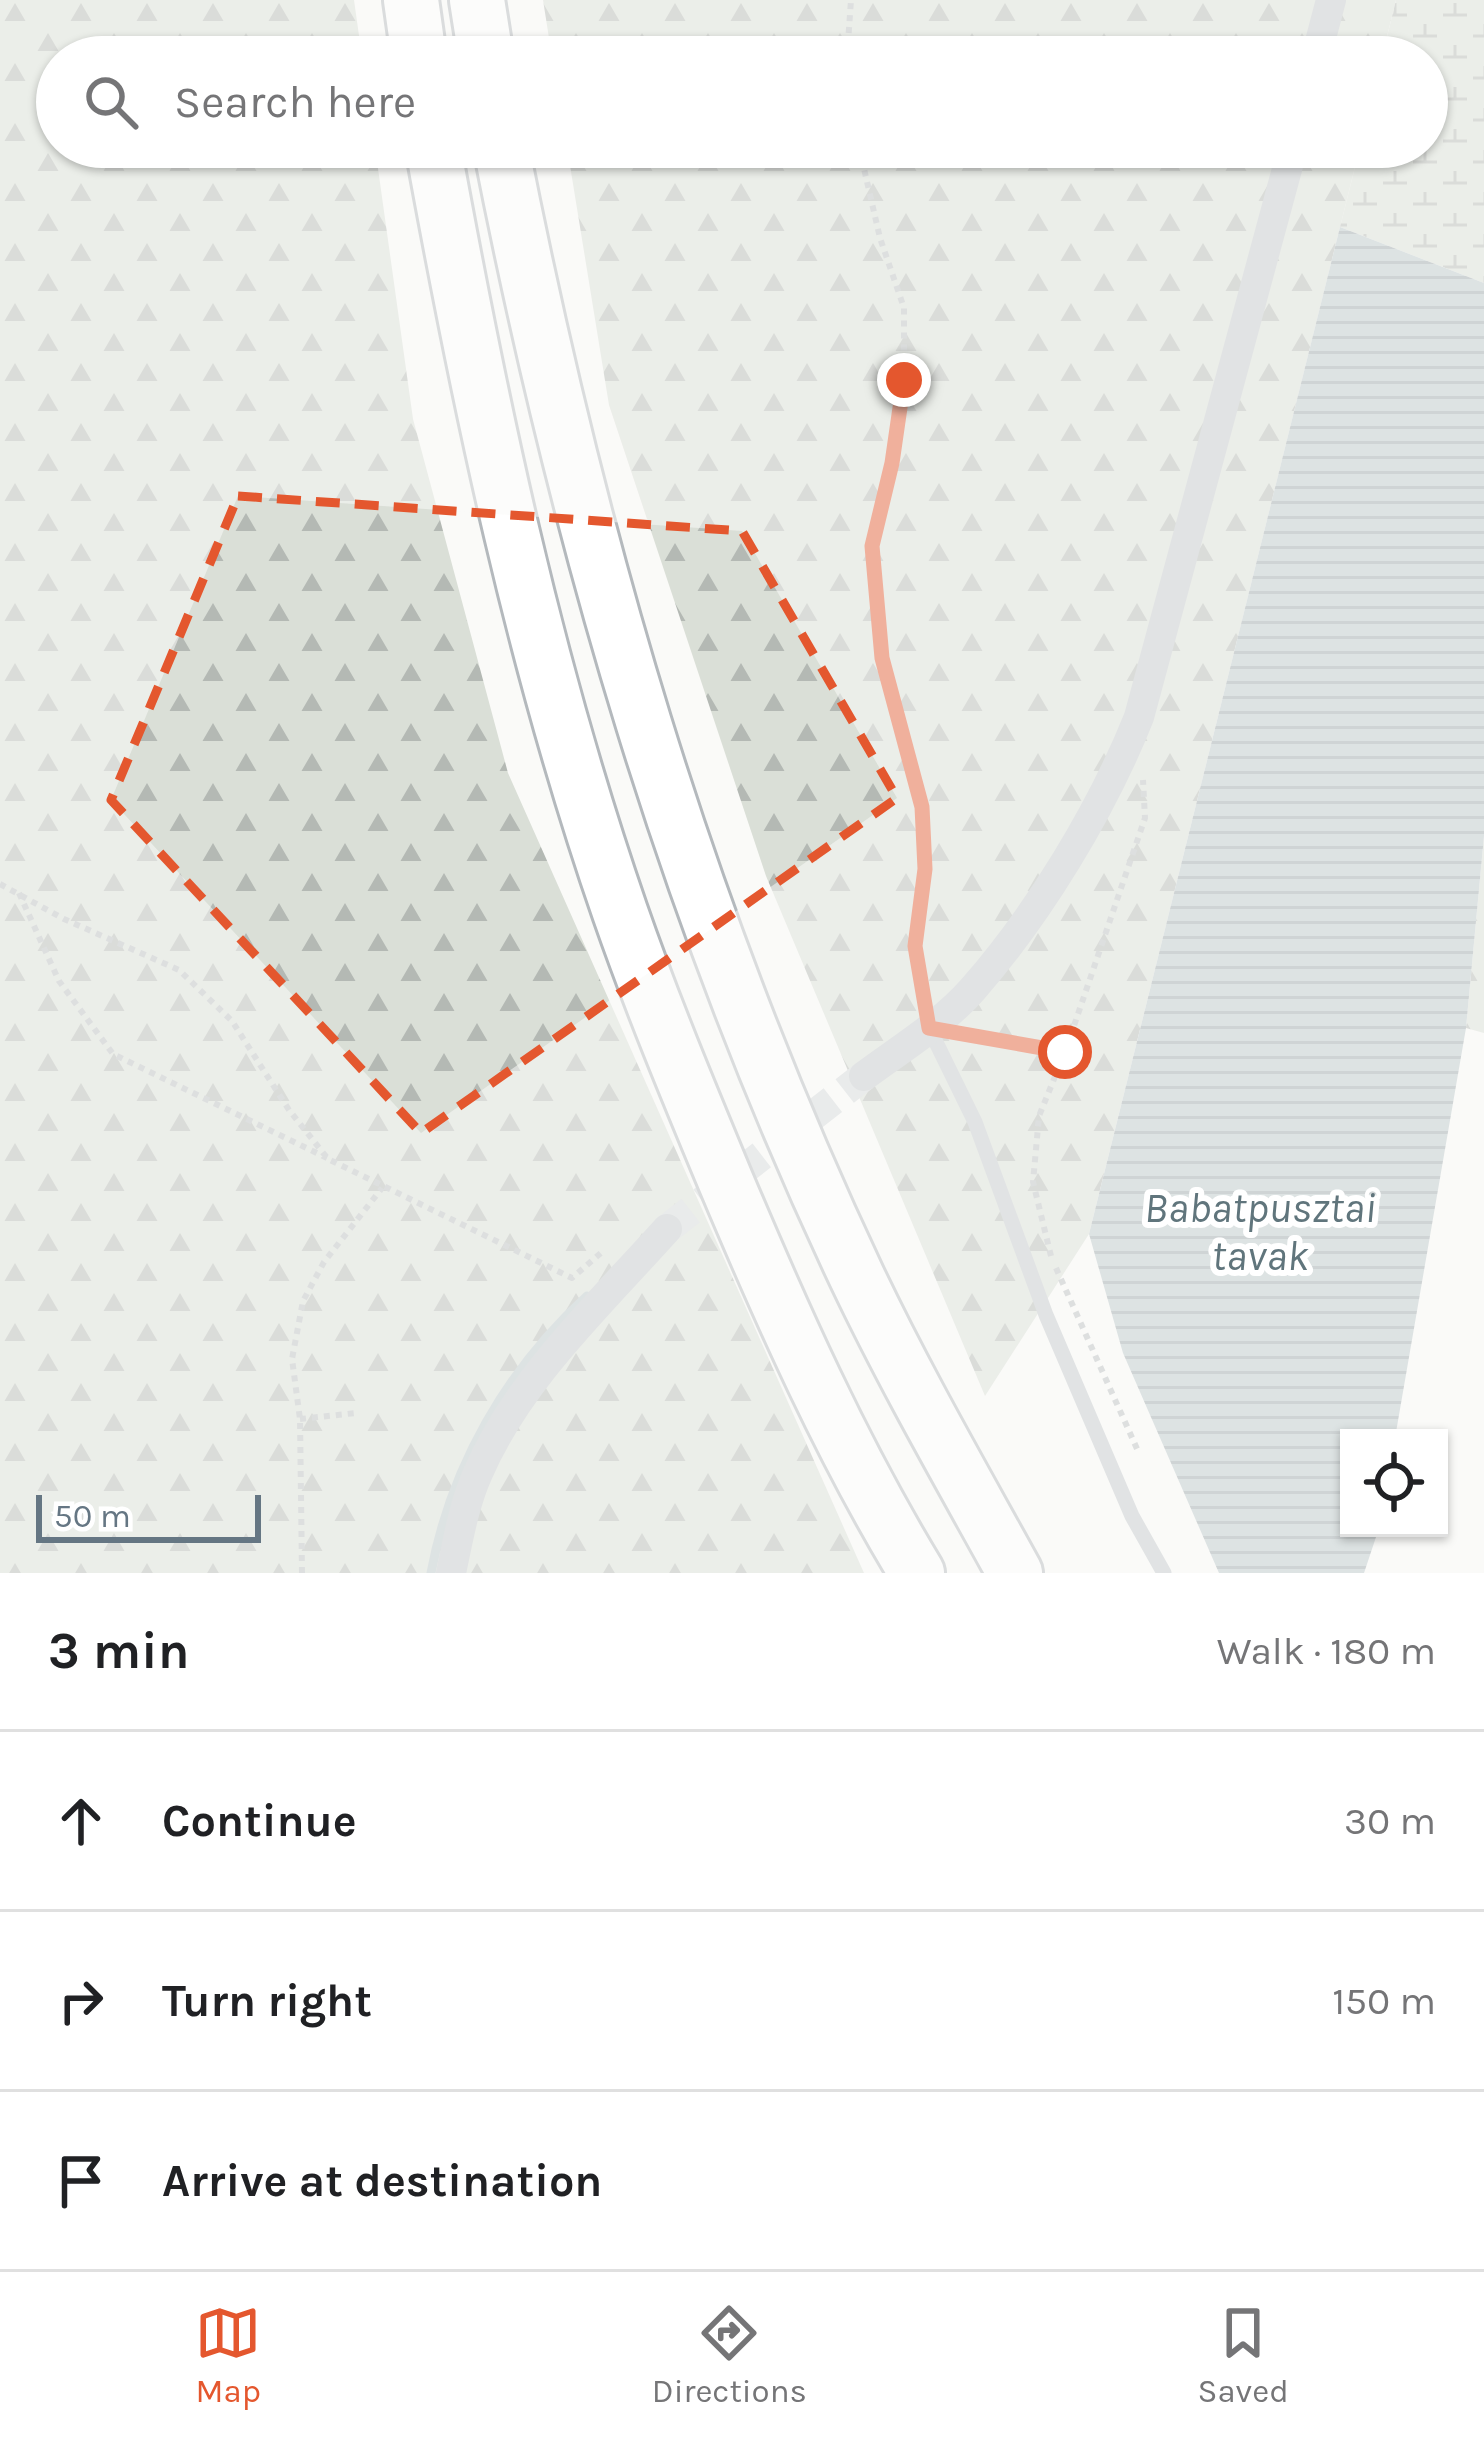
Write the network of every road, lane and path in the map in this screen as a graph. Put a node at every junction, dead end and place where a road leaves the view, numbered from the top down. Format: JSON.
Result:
{"nodes":[{"id":1,"x":411,"y":0,"type":"edge"},
{"id":2,"x":477,"y":0,"type":"edge"},
{"id":3,"x":850,"y":0,"type":"edge"},
{"id":4,"x":1331,"y":0,"type":"edge"},
{"id":5,"x":416,"y":36,"type":"edge"},
{"id":6,"x":483,"y":36,"type":"edge"},
{"id":7,"x":848,"y":36,"type":"edge"},
{"id":8,"x":1322,"y":36,"type":"edge"},
{"id":9,"x":438,"y":168,"type":"edge"},
{"id":10,"x":505,"y":168,"type":"edge"},
{"id":11,"x":865,"y":168,"type":"edge"},
{"id":12,"x":1287,"y":168,"type":"edge"},
{"id":13,"x":1143,"y":778,"type":"dead end"},
{"id":14,"x":0,"y":884,"type":"edge"},
{"id":15,"x":17,"y":890,"type":"junction"},
{"id":16,"x":929,"y":1028,"type":"junction"},
{"id":17,"x":1065,"y":1052,"type":"junction"},
{"id":18,"x":864,"y":1076,"type":"tunnel mouth"},
{"id":19,"x":328,"y":1159,"type":"junction"},
{"id":20,"x":382,"y":1188,"type":"junction"},
{"id":21,"x":667,"y":1229,"type":"tunnel mouth"},
{"id":22,"x":572,"y":1278,"type":"dead end"},
{"id":23,"x":356,"y":1413,"type":"dead end"},
{"id":24,"x":300,"y":1419,"type":"junction"},
{"id":25,"x":1138,"y":1451,"type":"dead end"},
{"id":26,"x":302,"y":1573,"type":"edge"},
{"id":27,"x":451,"y":1573,"type":"edge"},
{"id":28,"x":916,"y":1573,"type":"edge"},
{"id":29,"x":1015,"y":1573,"type":"edge"},
{"id":30,"x":1164,"y":1573,"type":"edge"}],
"edges":[{"from":1,"to":5,"type":"highway"},
{"from":2,"to":6,"type":"highway"},
{"from":3,"to":7,"type":"path"},
{"from":4,"to":8,"type":"street"},
{"from":9,"to":28,"type":"highway"},
{"from":10,"to":29,"type":"highway"},
{"from":11,"to":16,"type":"path"},
{"from":12,"to":16,"type":"street"},
{"from":13,"to":17,"type":"path"},
{"from":14,"to":15,"type":"path"},
{"from":15,"to":19,"type":"path"},
{"from":15,"to":19,"type":"path"},
{"from":16,"to":17,"type":"path"},
{"from":16,"to":18,"type":"street"},
{"from":16,"to":30,"type":"lane"},
{"from":17,"to":25,"type":"path"},
{"from":19,"to":20,"type":"path"},
{"from":20,"to":22,"type":"path"},
{"from":20,"to":24,"type":"path"},
{"from":21,"to":27,"type":"street"},
{"from":23,"to":24,"type":"path"},
{"from":24,"to":26,"type":"path"}]}
